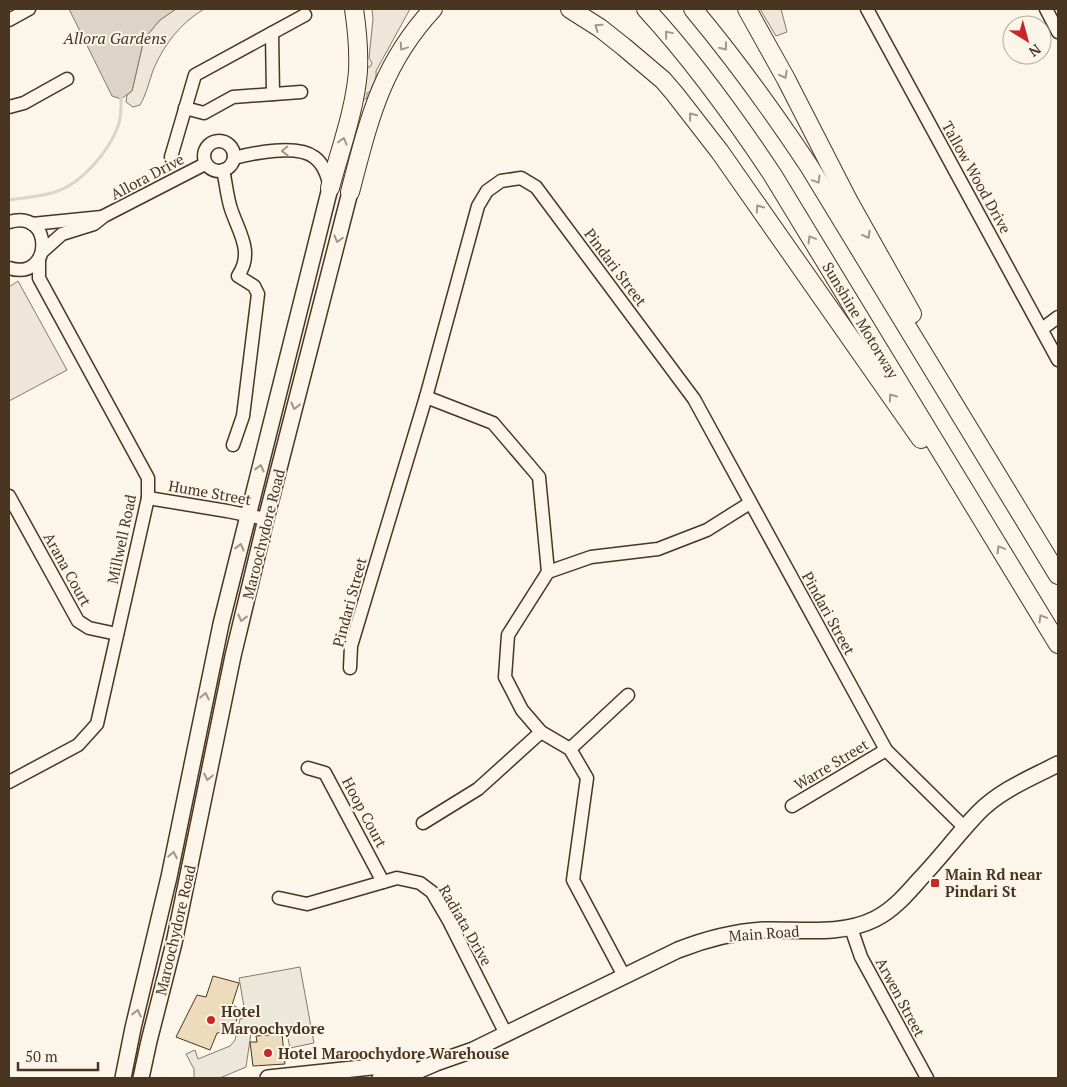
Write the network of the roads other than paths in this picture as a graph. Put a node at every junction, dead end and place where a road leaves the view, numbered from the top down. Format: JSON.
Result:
{"nodes":[{"id":1,"x":30,"y":9,"type":"edge"},
{"id":2,"x":354,"y":9,"type":"edge"},
{"id":3,"x":433,"y":9,"type":"edge"},
{"id":4,"x":570,"y":9,"type":"edge"},
{"id":5,"x":646,"y":9,"type":"edge"},
{"id":6,"x":693,"y":9,"type":"edge"},
{"id":7,"x":747,"y":9,"type":"edge"},
{"id":8,"x":867,"y":9,"type":"edge"},
{"id":9,"x":1046,"y":9,"type":"edge"},
{"id":10,"x":305,"y":15,"type":"dead end"},
{"id":11,"x":9,"y":20,"type":"edge"},
{"id":12,"x":1058,"y":32,"type":"edge"},
{"id":13,"x":272,"y":33,"type":"junction"},
{"id":14,"x":67,"y":79,"type":"dead end"},
{"id":15,"x":300,"y":92,"type":"dead end"},
{"id":16,"x":273,"y":94,"type":"junction"},
{"id":17,"x":9,"y":106,"type":"edge"},
{"id":18,"x":185,"y":108,"type":"junction"},
{"id":19,"x":171,"y":157,"type":"dead end"},
{"id":20,"x":234,"y":158,"type":"junction"},
{"id":21,"x":206,"y":164,"type":"junction"},
{"id":22,"x":223,"y":170,"type":"junction"},
{"id":23,"x":330,"y":188,"type":"junction"},
{"id":24,"x":350,"y":192,"type":"joint"},
{"id":25,"x":104,"y":216,"type":"junction"},
{"id":26,"x":10,"y":220,"type":"edge"},
{"id":27,"x":32,"y":224,"type":"junction"},
{"id":28,"x":41,"y":255,"type":"junction"},
{"id":29,"x":13,"y":269,"type":"edge"},
{"id":30,"x":39,"y":278,"type":"junction"},
{"id":31,"x":1058,"y":317,"type":"edge"},
{"id":32,"x":1042,"y":329,"type":"junction"},
{"id":33,"x":1058,"y":360,"type":"edge"},
{"id":34,"x":426,"y":396,"type":"junction"},
{"id":35,"x":232,"y":445,"type":"dead end"},
{"id":36,"x":946,"y":460,"type":"junction"},
{"id":37,"x":992,"y":466,"type":"junction"},
{"id":38,"x":9,"y":496,"type":"edge"},
{"id":39,"x":148,"y":498,"type":"junction"},
{"id":40,"x":750,"y":503,"type":"junction"},
{"id":41,"x":248,"y":515,"type":"junction"},
{"id":42,"x":266,"y":519,"type":"junction"},
{"id":43,"x":548,"y":572,"type":"junction"},
{"id":44,"x":1058,"y":575,"type":"edge"},
{"id":45,"x":117,"y":634,"type":"junction"},
{"id":46,"x":1058,"y":644,"type":"edge"},
{"id":47,"x":350,"y":668,"type":"dead end"},
{"id":48,"x":628,"y":695,"type":"dead end"},
{"id":49,"x":541,"y":732,"type":"junction"},
{"id":50,"x":570,"y":749,"type":"junction"},
{"id":51,"x":886,"y":750,"type":"junction"},
{"id":52,"x":1058,"y":764,"type":"edge"},
{"id":53,"x":308,"y":768,"type":"dead end"},
{"id":54,"x":9,"y":782,"type":"edge"},
{"id":55,"x":792,"y":806,"type":"dead end"},
{"id":56,"x":423,"y":823,"type":"dead end"},
{"id":57,"x":965,"y":828,"type":"junction"},
{"id":58,"x":383,"y":882,"type":"junction"},
{"id":59,"x":279,"y":898,"type":"dead end"},
{"id":60,"x":851,"y":928,"type":"junction"},
{"id":61,"x":624,"y":976,"type":"junction"},
{"id":62,"x":506,"y":1034,"type":"junction"},
{"id":63,"x":436,"y":1063,"type":"junction"},
{"id":64,"x":360,"y":1074,"type":"edge"},
{"id":65,"x":144,"y":1076,"type":"edge"},
{"id":66,"x":123,"y":1078,"type":"edge"},
{"id":67,"x":268,"y":1078,"type":"edge"},
{"id":68,"x":380,"y":1078,"type":"edge"},
{"id":69,"x":927,"y":1078,"type":"edge"}],
"edges":[{"from":1,"to":11,"type":"street"},
{"from":23,"to":2,"type":"highway","name":"Maroochydore Road","one_way":true},
{"from":3,"to":24,"type":"highway","name":"Maroochydore Road","one_way":true},
{"from":36,"to":4,"type":"highway","one_way":true},
{"from":36,"to":5,"type":"highway","name":"Sunshine Motorway","one_way":true},
{"from":6,"to":37,"type":"highway","one_way":true},
{"from":7,"to":37,"type":"highway","one_way":true},
{"from":8,"to":32,"type":"street","name":"Tallow Wood Drive"},
{"from":9,"to":12,"type":"street"},
{"from":10,"to":13,"type":"street"},
{"from":13,"to":16,"type":"street"},
{"from":13,"to":18,"type":"street"},
{"from":14,"to":17,"type":"street"},
{"from":15,"to":16,"type":"street"},
{"from":16,"to":18,"type":"street"},
{"from":18,"to":19,"type":"street"},
{"from":20,"to":21,"type":"street"},
{"from":20,"to":22,"type":"street"},
{"from":23,"to":20,"type":"street","one_way":true},
{"from":21,"to":22,"type":"street"},
{"from":21,"to":25,"type":"street","name":"Allora Drive"},
{"from":22,"to":35,"type":"street"},
{"from":41,"to":23,"type":"main road","name":"Maroochydore Road","one_way":true},
{"from":24,"to":42,"type":"main road","name":"Maroochydore Road","one_way":true},
{"from":25,"to":27,"type":"street","name":"Allora Drive"},
{"from":25,"to":28,"type":"street","name":"Allora Drive"},
{"from":26,"to":27,"type":"street","name":"Allora Drive"},
{"from":27,"to":28,"type":"street","name":"Millwell Road"},
{"from":28,"to":29,"type":"street","name":"Allora Drive"},
{"from":28,"to":30,"type":"street","name":"Millwell Road"},
{"from":29,"to":30,"type":"street"},
{"from":30,"to":39,"type":"street","name":"Millwell Road"},
{"from":31,"to":32,"type":"street"},
{"from":32,"to":33,"type":"street","name":"Tallow Wood Drive"},
{"from":34,"to":40,"type":"street","name":"Pindari Street"},
{"from":34,"to":43,"type":"street"},
{"from":34,"to":47,"type":"street","name":"Pindari Street"},
{"from":46,"to":36,"type":"highway","name":"Sunshine Motorway","one_way":true},
{"from":37,"to":44,"type":"highway"},
{"from":38,"to":45,"type":"street","name":"Arana Court"},
{"from":39,"to":41,"type":"street","name":"Hume Street"},
{"from":39,"to":45,"type":"street","name":"Millwell Road"},
{"from":40,"to":43,"type":"street"},
{"from":40,"to":51,"type":"street","name":"Pindari Street"},
{"from":41,"to":42,"type":"street","name":"Hume Street"},
{"from":66,"to":41,"type":"main road","name":"Maroochydore Road","one_way":true},
{"from":42,"to":65,"type":"main road","name":"Maroochydore Road","one_way":true},
{"from":43,"to":49,"type":"street"},
{"from":45,"to":54,"type":"street","name":"Millwell Road"},
{"from":48,"to":50,"type":"street"},
{"from":49,"to":50,"type":"street"},
{"from":49,"to":56,"type":"street"},
{"from":50,"to":61,"type":"street"},
{"from":51,"to":55,"type":"street","name":"Warre Street"},
{"from":51,"to":57,"type":"street","name":"Pindari Street"},
{"from":52,"to":57,"type":"main road","name":"Main Road"},
{"from":53,"to":58,"type":"street","name":"Hoop Court"},
{"from":57,"to":60,"type":"main road","name":"Main Road"},
{"from":58,"to":59,"type":"street","name":"Radiata Drive"},
{"from":58,"to":62,"type":"street","name":"Radiata Drive"},
{"from":60,"to":61,"type":"main road","name":"Main Road"},
{"from":60,"to":69,"type":"street","name":"Arwen Street"},
{"from":61,"to":62,"type":"main road","name":"Main Road"},
{"from":62,"to":63,"type":"main road","name":"Main Road"},
{"from":63,"to":64,"type":"main road","name":"Main Road"},
{"from":63,"to":68,"type":"main road","name":"Main Road"},
{"from":64,"to":67,"type":"main road","name":"Main Road"}]}
